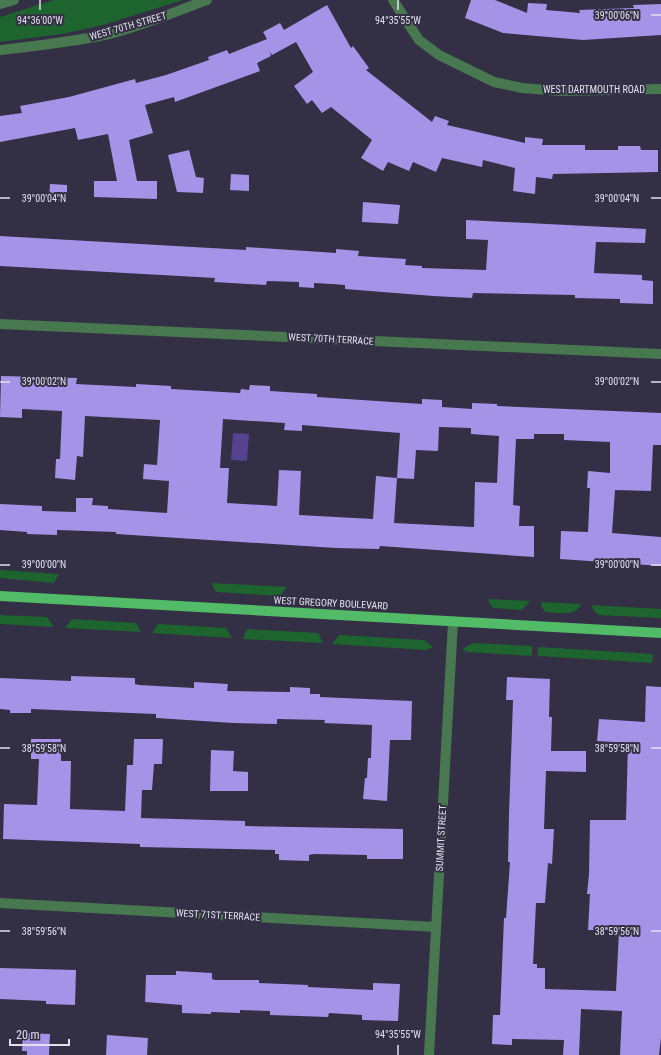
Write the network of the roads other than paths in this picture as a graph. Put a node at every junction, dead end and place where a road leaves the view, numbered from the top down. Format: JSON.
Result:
{"nodes":[{"id":1,"x":14,"y":0,"type":"edge"},
{"id":2,"x":207,"y":0,"type":"edge"},
{"id":3,"x":393,"y":0,"type":"edge"},
{"id":4,"x":0,"y":4,"type":"edge"},
{"id":5,"x":0,"y":50,"type":"edge"},
{"id":6,"x":661,"y":89,"type":"edge"},
{"id":7,"x":0,"y":324,"type":"edge"},
{"id":8,"x":661,"y":354,"type":"edge"},
{"id":9,"x":0,"y":596,"type":"edge"},
{"id":10,"x":453,"y":622,"type":"junction"},
{"id":11,"x":661,"y":633,"type":"edge"},
{"id":12,"x":0,"y":903,"type":"edge"},
{"id":13,"x":436,"y":927,"type":"junction"},
{"id":14,"x":429,"y":1055,"type":"edge"}],
"edges":[{"from":1,"to":4,"type":"street"},
{"from":2,"to":5,"type":"street","name":"WEST 70TH STREET"},
{"from":3,"to":6,"type":"street","name":"WEST DARTMOUTH ROAD"},
{"from":7,"to":8,"type":"street","name":"WEST 70TH TERRACE"},
{"from":9,"to":10,"type":"main road","name":"WEST GREGORY BOULEVARD"},
{"from":10,"to":11,"type":"main road","name":"WEST GREGORY BOULEVARD"},
{"from":10,"to":13,"type":"street","name":"SUMMIT STREET"},
{"from":12,"to":13,"type":"street","name":"WEST 71ST TERRACE"},
{"from":13,"to":14,"type":"street","name":"SUMMIT STREET"}]}
